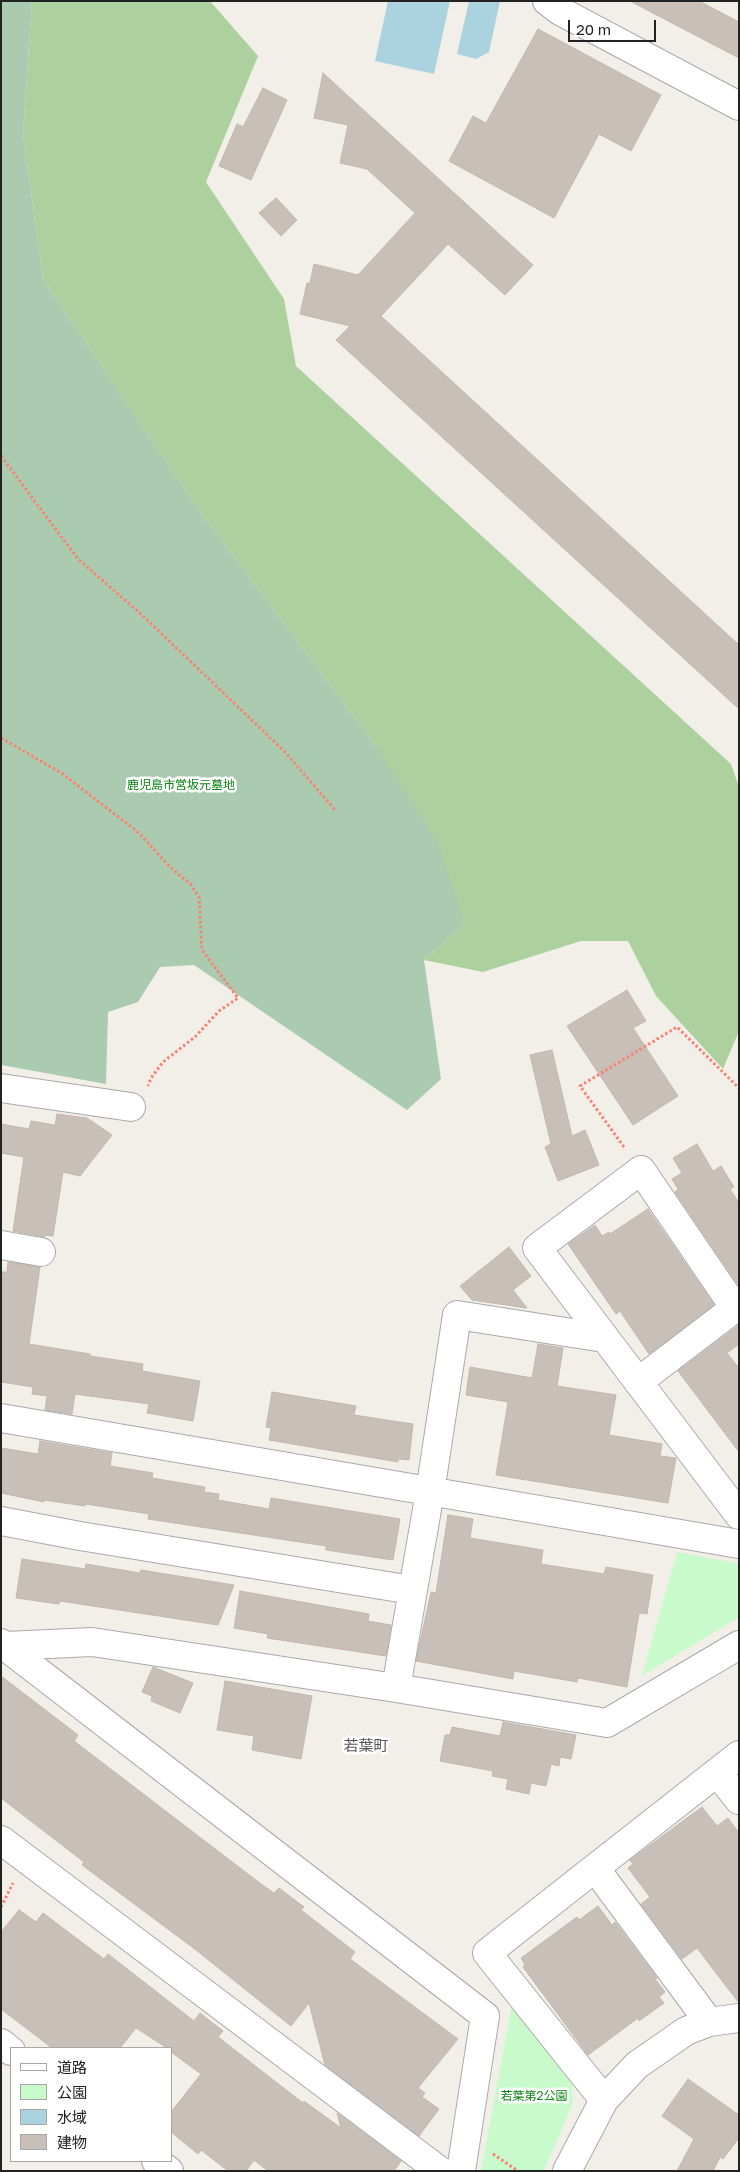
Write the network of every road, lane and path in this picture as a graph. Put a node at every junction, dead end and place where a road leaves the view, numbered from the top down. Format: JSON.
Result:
{"nodes":[{"id":1,"x":547,"y":1,"type":"edge"},
{"id":2,"x":739,"y":106,"type":"edge"},
{"id":3,"x":1,"y":456,"type":"edge"},
{"id":4,"x":1,"y":738,"type":"edge"},
{"id":5,"x":334,"y":810,"type":"dead end"},
{"id":6,"x":1,"y":1088,"type":"edge"},
{"id":7,"x":739,"y":1088,"type":"edge"},
{"id":8,"x":131,"y":1107,"type":"joint"},
{"id":9,"x":641,"y":1170,"type":"junction"},
{"id":10,"x":1,"y":1245,"type":"edge"},
{"id":11,"x":41,"y":1252,"type":"dead end"},
{"id":12,"x":604,"y":1338,"type":"junction"},
{"id":13,"x":638,"y":1382,"type":"junction"},
{"id":14,"x":1,"y":1418,"type":"edge"},
{"id":15,"x":430,"y":1492,"type":"junction"},
{"id":16,"x":739,"y":1515,"type":"edge"},
{"id":17,"x":1,"y":1521,"type":"edge"},
{"id":18,"x":739,"y":1544,"type":"edge"},
{"id":19,"x":412,"y":1590,"type":"junction"},
{"id":20,"x":4,"y":1644,"type":"edge"},
{"id":21,"x":739,"y":1645,"type":"edge"},
{"id":22,"x":396,"y":1688,"type":"junction"},
{"id":23,"x":739,"y":1755,"type":"edge"},
{"id":24,"x":717,"y":1772,"type":"junction"},
{"id":25,"x":739,"y":1800,"type":"edge"},
{"id":26,"x":1,"y":1840,"type":"edge"},
{"id":27,"x":596,"y":1868,"type":"junction"},
{"id":28,"x":739,"y":2018,"type":"edge"},
{"id":29,"x":709,"y":2022,"type":"junction"},
{"id":30,"x":604,"y":2100,"type":"junction"},
{"id":31,"x":157,"y":2162,"type":"edge"},
{"id":32,"x":169,"y":2171,"type":"edge"},
{"id":33,"x":440,"y":2171,"type":"edge"},
{"id":34,"x":461,"y":2171,"type":"edge"},
{"id":35,"x":567,"y":2171,"type":"edge"}],
"edges":[{"from":1,"to":2,"type":"street"},
{"from":3,"to":5,"type":"path"},
{"from":4,"to":8,"type":"path"},
{"from":6,"to":8,"type":"street"},
{"from":7,"to":9,"type":"path"},
{"from":9,"to":12,"type":"street"},
{"from":9,"to":13,"type":"street"},
{"from":10,"to":11,"type":"street"},
{"from":12,"to":13,"type":"street"},
{"from":12,"to":15,"type":"street"},
{"from":13,"to":16,"type":"street"},
{"from":14,"to":15,"type":"street"},
{"from":15,"to":18,"type":"street"},
{"from":15,"to":19,"type":"street"},
{"from":17,"to":19,"type":"street"},
{"from":19,"to":22,"type":"street"},
{"from":20,"to":22,"type":"street"},
{"from":20,"to":34,"type":"street"},
{"from":21,"to":22,"type":"street"},
{"from":23,"to":24,"type":"street"},
{"from":24,"to":25,"type":"street"},
{"from":24,"to":27,"type":"street"},
{"from":26,"to":33,"type":"street"},
{"from":27,"to":29,"type":"street"},
{"from":27,"to":30,"type":"street"},
{"from":28,"to":29,"type":"street"},
{"from":29,"to":30,"type":"street"},
{"from":30,"to":35,"type":"street"},
{"from":31,"to":32,"type":"street"}]}
